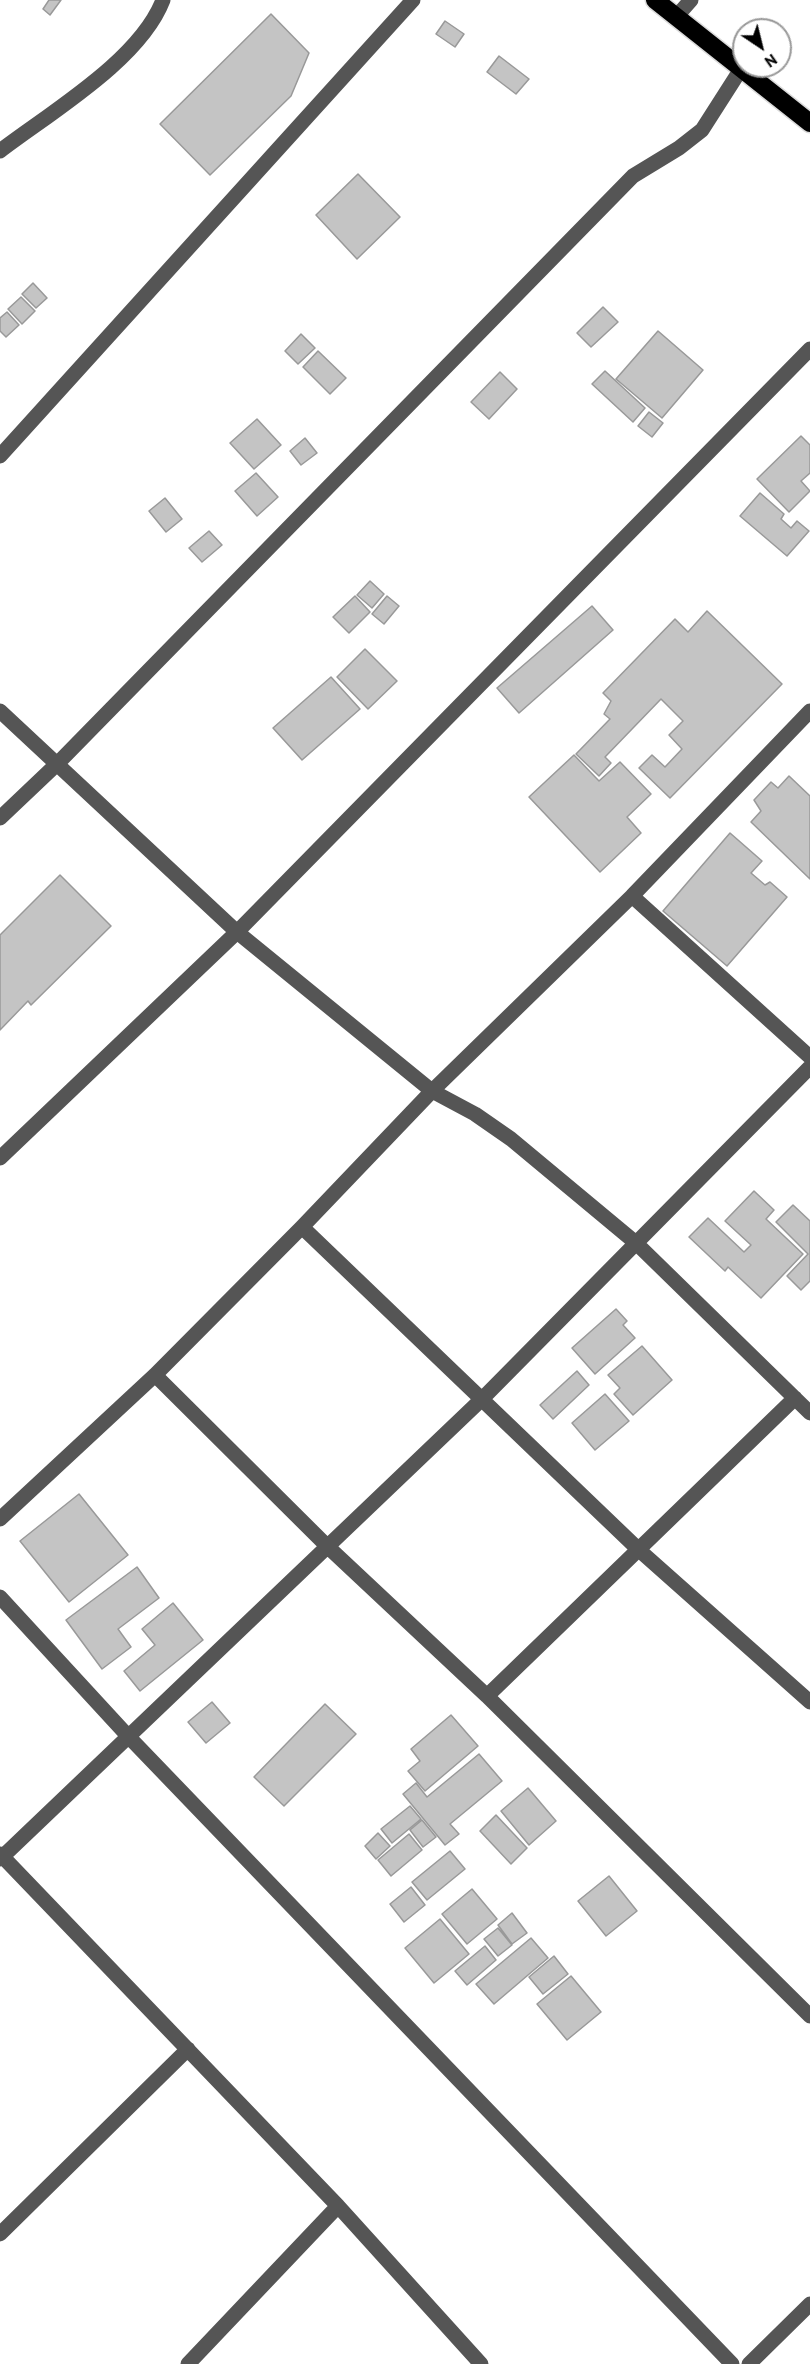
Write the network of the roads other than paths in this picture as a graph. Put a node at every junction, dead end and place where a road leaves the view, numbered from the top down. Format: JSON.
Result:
{"nodes":[{"id":1,"x":163,"y":0,"type":"edge"},
{"id":2,"x":413,"y":0,"type":"edge"},
{"id":3,"x":655,"y":0,"type":"edge"},
{"id":4,"x":691,"y":0,"type":"edge"},
{"id":5,"x":676,"y":17,"type":"junction"},
{"id":6,"x":732,"y":62,"type":"edge"},
{"id":7,"x":735,"y":78,"type":"edge"},
{"id":8,"x":752,"y":78,"type":"edge"},
{"id":9,"x":810,"y":123,"type":"edge"},
{"id":10,"x":0,"y":151,"type":"edge"},
{"id":11,"x":810,"y":349,"type":"edge"},
{"id":12,"x":0,"y":456,"type":"edge"},
{"id":13,"x":0,"y":711,"type":"edge"},
{"id":14,"x":810,"y":711,"type":"edge"},
{"id":15,"x":57,"y":763,"type":"junction"},
{"id":16,"x":0,"y":818,"type":"edge"},
{"id":17,"x":632,"y":896,"type":"junction"},
{"id":18,"x":237,"y":932,"type":"junction"},
{"id":19,"x":810,"y":1057,"type":"edge"},
{"id":20,"x":810,"y":1067,"type":"edge"},
{"id":21,"x":432,"y":1091,"type":"junction"},
{"id":22,"x":0,"y":1158,"type":"edge"},
{"id":23,"x":302,"y":1227,"type":"junction"},
{"id":24,"x":636,"y":1243,"type":"junction"},
{"id":25,"x":155,"y":1375,"type":"junction"},
{"id":26,"x":483,"y":1398,"type":"junction"},
{"id":27,"x":795,"y":1398,"type":"junction"},
{"id":28,"x":810,"y":1413,"type":"edge"},
{"id":29,"x":0,"y":1519,"type":"edge"},
{"id":30,"x":327,"y":1546,"type":"junction"},
{"id":31,"x":639,"y":1551,"type":"junction"},
{"id":32,"x":0,"y":1597,"type":"edge"},
{"id":33,"x":487,"y":1696,"type":"junction"},
{"id":34,"x":810,"y":1702,"type":"edge"},
{"id":35,"x":127,"y":1735,"type":"junction"},
{"id":36,"x":1,"y":1857,"type":"edge"},
{"id":37,"x":810,"y":2016,"type":"edge"},
{"id":38,"x":188,"y":2049,"type":"junction"},
{"id":39,"x":339,"y":2206,"type":"junction"},
{"id":40,"x":0,"y":2233,"type":"edge"},
{"id":41,"x":810,"y":2304,"type":"edge"},
{"id":42,"x":188,"y":2364,"type":"edge"},
{"id":43,"x":481,"y":2364,"type":"edge"},
{"id":44,"x":732,"y":2364,"type":"edge"},
{"id":45,"x":750,"y":2364,"type":"edge"}],
"edges":[{"from":1,"to":10,"type":"street"},
{"from":2,"to":12,"type":"street"},
{"from":3,"to":5,"type":"highway"},
{"from":4,"to":5,"type":"street"},
{"from":5,"to":6,"type":"highway"},
{"from":7,"to":15,"type":"street"},
{"from":8,"to":9,"type":"highway"},
{"from":11,"to":18,"type":"street"},
{"from":13,"to":15,"type":"street"},
{"from":14,"to":17,"type":"street"},
{"from":15,"to":16,"type":"street"},
{"from":15,"to":18,"type":"street"},
{"from":17,"to":19,"type":"street"},
{"from":17,"to":21,"type":"street"},
{"from":18,"to":21,"type":"street"},
{"from":18,"to":22,"type":"street"},
{"from":20,"to":24,"type":"street"},
{"from":21,"to":23,"type":"street"},
{"from":21,"to":24,"type":"street"},
{"from":23,"to":25,"type":"street"},
{"from":23,"to":26,"type":"street"},
{"from":24,"to":26,"type":"street"},
{"from":24,"to":27,"type":"street"},
{"from":25,"to":29,"type":"street"},
{"from":25,"to":30,"type":"street"},
{"from":26,"to":30,"type":"street"},
{"from":26,"to":31,"type":"street"},
{"from":27,"to":28,"type":"street"},
{"from":27,"to":31,"type":"street"},
{"from":30,"to":33,"type":"street"},
{"from":30,"to":35,"type":"street"},
{"from":31,"to":33,"type":"street"},
{"from":31,"to":34,"type":"street"},
{"from":32,"to":35,"type":"street"},
{"from":33,"to":37,"type":"street"},
{"from":35,"to":36,"type":"street"},
{"from":35,"to":44,"type":"street"},
{"from":36,"to":38,"type":"street"},
{"from":38,"to":39,"type":"street"},
{"from":38,"to":40,"type":"street"},
{"from":39,"to":42,"type":"street"},
{"from":39,"to":43,"type":"street"},
{"from":41,"to":45,"type":"street"}]}
